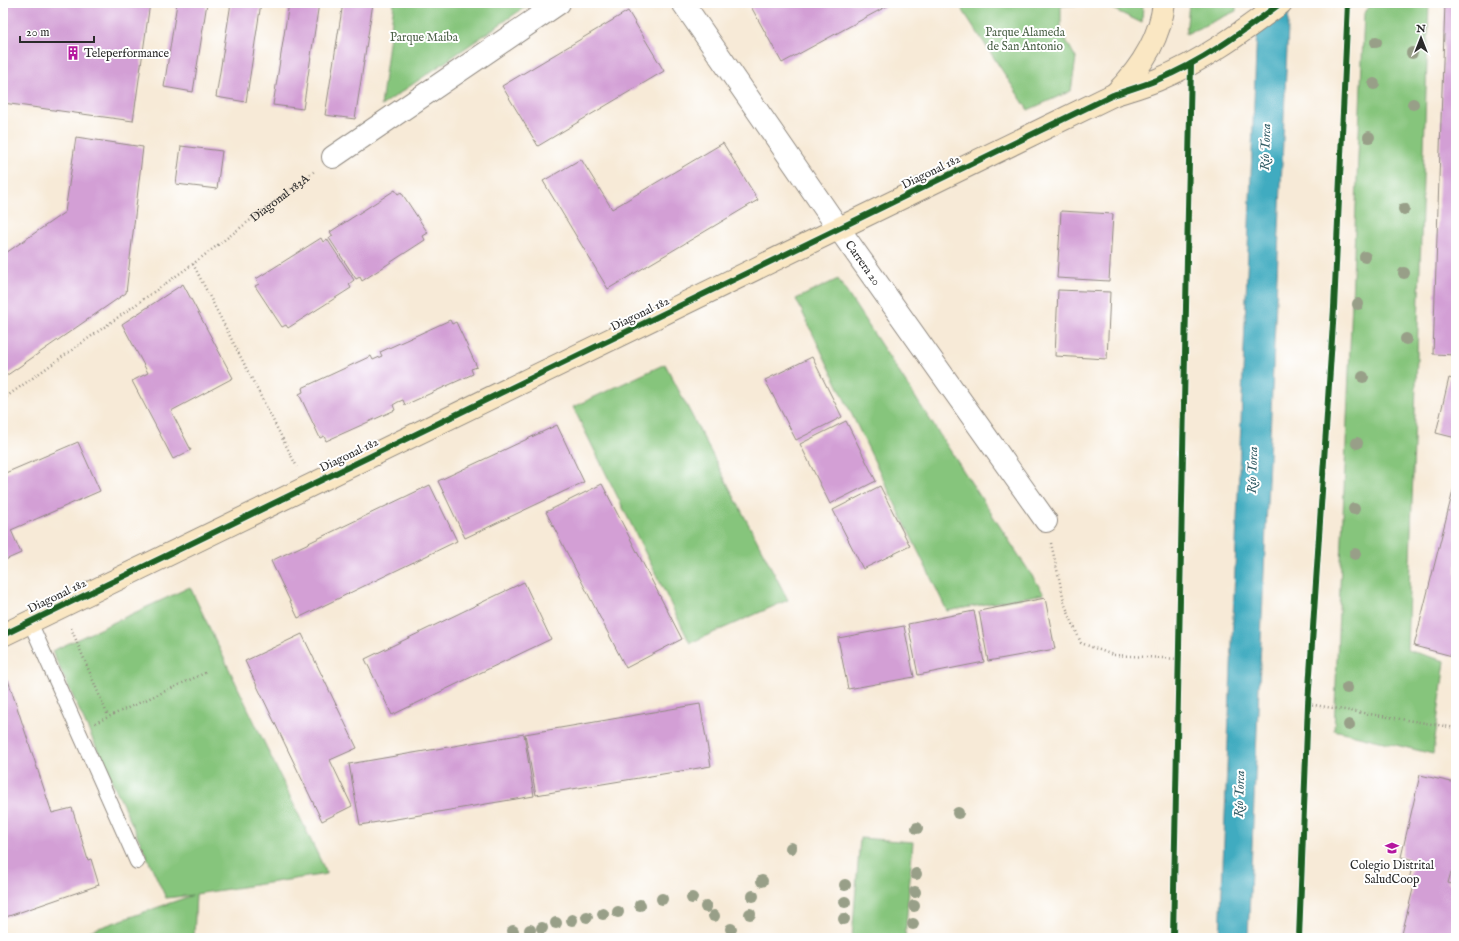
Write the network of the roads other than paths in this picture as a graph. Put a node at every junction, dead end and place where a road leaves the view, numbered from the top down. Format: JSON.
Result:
{"nodes":[{"id":1,"x":559,"y":3,"type":"edge"},
{"id":2,"x":683,"y":3,"type":"edge"},
{"id":3,"x":1164,"y":3,"type":"edge"},
{"id":4,"x":1281,"y":3,"type":"edge"},
{"id":5,"x":1113,"y":95,"type":"junction"},
{"id":6,"x":334,"y":156,"type":"road end"},
{"id":7,"x":839,"y":229,"type":"junction"},
{"id":8,"x":1046,"y":521,"type":"road end"},
{"id":9,"x":30,"y":622,"type":"junction"},
{"id":10,"x":3,"y":635,"type":"edge"},
{"id":11,"x":137,"y":862,"type":"dead end"}],
"edges":[{"from":1,"to":6,"type":"street"},
{"from":2,"to":7,"type":"street","name":"Carrera 20"},
{"from":3,"to":5,"type":"street","name":"Diagonal 182"},
{"from":4,"to":5,"type":"street","name":"Diagonal 182"},
{"from":5,"to":7,"type":"street","name":"Diagonal 182"},
{"from":7,"to":8,"type":"street","name":"Carrera 20"},
{"from":7,"to":9,"type":"street","name":"Diagonal 182"},
{"from":9,"to":10,"type":"street","name":"Diagonal 182"},
{"from":9,"to":11,"type":"lane"}]}
